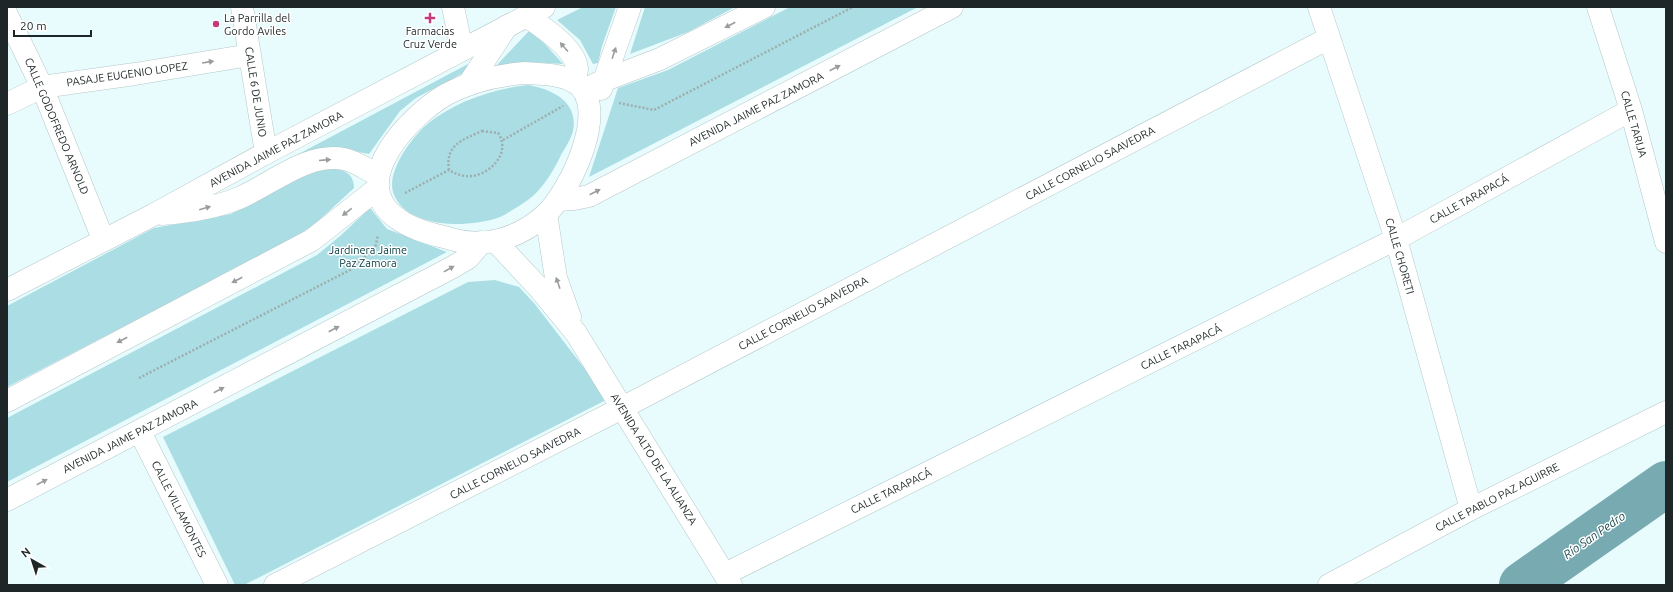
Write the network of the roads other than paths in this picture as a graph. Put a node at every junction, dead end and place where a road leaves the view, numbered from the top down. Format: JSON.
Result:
{"nodes":[{"id":1,"x":242,"y":7,"type":"edge"},
{"id":2,"x":453,"y":7,"type":"edge"},
{"id":3,"x":630,"y":7,"type":"edge"},
{"id":4,"x":764,"y":7,"type":"edge"},
{"id":5,"x":952,"y":7,"type":"edge"},
{"id":6,"x":1319,"y":7,"type":"edge"},
{"id":7,"x":1598,"y":7,"type":"edge"},
{"id":8,"x":7,"y":14,"type":"edge"},
{"id":9,"x":525,"y":16,"type":"edge"},
{"id":10,"x":1328,"y":38,"type":"junction"},
{"id":11,"x":462,"y":50,"type":"junction"},
{"id":12,"x":250,"y":55,"type":"junction"},
{"id":13,"x":605,"y":80,"type":"junction"},
{"id":14,"x":468,"y":85,"type":"junction"},
{"id":15,"x":579,"y":86,"type":"junction"},
{"id":16,"x":42,"y":87,"type":"junction"},
{"id":17,"x":7,"y":104,"type":"edge"},
{"id":18,"x":1631,"y":110,"type":"junction"},
{"id":19,"x":589,"y":115,"type":"junction"},
{"id":20,"x":266,"y":153,"type":"junction"},
{"id":21,"x":378,"y":181,"type":"junction"},
{"id":22,"x":552,"y":207,"type":"junction"},
{"id":23,"x":153,"y":215,"type":"junction"},
{"id":24,"x":103,"y":239,"type":"junction"},
{"id":25,"x":1396,"y":239,"type":"junction"},
{"id":26,"x":489,"y":242,"type":"junction"},
{"id":27,"x":1666,"y":242,"type":"edge"},
{"id":28,"x":7,"y":290,"type":"edge"},
{"id":29,"x":576,"y":333,"type":"junction"},
{"id":30,"x":7,"y":401,"type":"edge"},
{"id":31,"x":622,"y":408,"type":"junction"},
{"id":32,"x":1666,"y":412,"type":"edge"},
{"id":33,"x":140,"y":432,"type":"junction"},
{"id":34,"x":7,"y":500,"type":"edge"},
{"id":35,"x":1471,"y":509,"type":"junction"},
{"id":36,"x":728,"y":579,"type":"edge"},
{"id":37,"x":217,"y":585,"type":"edge"},
{"id":38,"x":275,"y":585,"type":"edge"},
{"id":39,"x":1329,"y":585,"type":"edge"}],
"edges":[{"from":1,"to":12,"type":"street","name":"CALLE 6 DE JUNIO"},
{"from":2,"to":11,"type":"street"},
{"from":13,"to":3,"type":"street","one_way":true},
{"from":4,"to":13,"type":"street","one_way":true},
{"from":22,"to":5,"type":"street","name":"AVENIDA JAIME PAZ ZAMORA","one_way":true},
{"from":6,"to":10,"type":"street","name":"CALLE CHORETI"},
{"from":7,"to":18,"type":"street","name":"CALLE TARIJA"},
{"from":8,"to":16,"type":"street","name":"CALLE GODOFREDO ARNOLD"},
{"from":9,"to":11,"type":"street","name":"AVENIDA JAIME PAZ ZAMORA"},
{"from":9,"to":14,"type":"street"},
{"from":15,"to":9,"type":"street","one_way":true},
{"from":10,"to":25,"type":"street","name":"CALLE CHORETI"},
{"from":10,"to":31,"type":"street","name":"CALLE CORNELIO SAAVEDRA"},
{"from":11,"to":20,"type":"street","name":"AVENIDA JAIME PAZ ZAMORA"},
{"from":16,"to":12,"type":"street","name":"PASAJE EUGENIO LOPEZ","one_way":true},
{"from":12,"to":20,"type":"street","name":"CALLE 6 DE JUNIO"},
{"from":13,"to":15,"type":"street"},
{"from":13,"to":19,"type":"street"},
{"from":14,"to":15,"type":"street"},
{"from":14,"to":21,"type":"street"},
{"from":15,"to":19,"type":"street"},
{"from":16,"to":17,"type":"street","name":"PASAJE EUGENIO LOPEZ"},
{"from":16,"to":24,"type":"street","name":"CALLE GODOFREDO ARNOLD"},
{"from":18,"to":25,"type":"street","name":"CALLE TARAPACÁ"},
{"from":18,"to":27,"type":"street","name":"CALLE TARIJA"},
{"from":19,"to":22,"type":"street"},
{"from":20,"to":23,"type":"street","name":"AVENIDA JAIME PAZ ZAMORA"},
{"from":23,"to":21,"type":"street","one_way":true},
{"from":21,"to":26,"type":"street"},
{"from":21,"to":30,"type":"street","one_way":true},
{"from":22,"to":26,"type":"street"},
{"from":29,"to":22,"type":"street","name":"AVENIDA ALTO DE LA ALIANZA","one_way":true},
{"from":23,"to":24,"type":"street","name":"AVENIDA JAIME PAZ ZAMORA"},
{"from":24,"to":28,"type":"street","name":"AVENIDA JAIME PAZ ZAMORA"},
{"from":25,"to":35,"type":"street","name":"CALLE CHORETI"},
{"from":25,"to":36,"type":"street","name":"CALLE TARAPACÁ"},
{"from":26,"to":29,"type":"street","name":"AVENIDA ALTO DE LA ALIANZA"},
{"from":33,"to":26,"type":"street","name":"AVENIDA JAIME PAZ ZAMORA","one_way":true},
{"from":29,"to":31,"type":"street","name":"AVENIDA ALTO DE LA ALIANZA"},
{"from":31,"to":36,"type":"street","name":"AVENIDA ALTO DE LA ALIANZA"},
{"from":31,"to":38,"type":"street","name":"CALLE CORNELIO SAAVEDRA"},
{"from":32,"to":35,"type":"street","name":"CALLE PABLO PAZ AGUIRRE"},
{"from":34,"to":33,"type":"street","name":"AVENIDA JAIME PAZ ZAMORA","one_way":true},
{"from":33,"to":37,"type":"street","name":"CALLE VILLAMONTES"},
{"from":35,"to":39,"type":"street","name":"CALLE PABLO PAZ AGUIRRE"}]}
